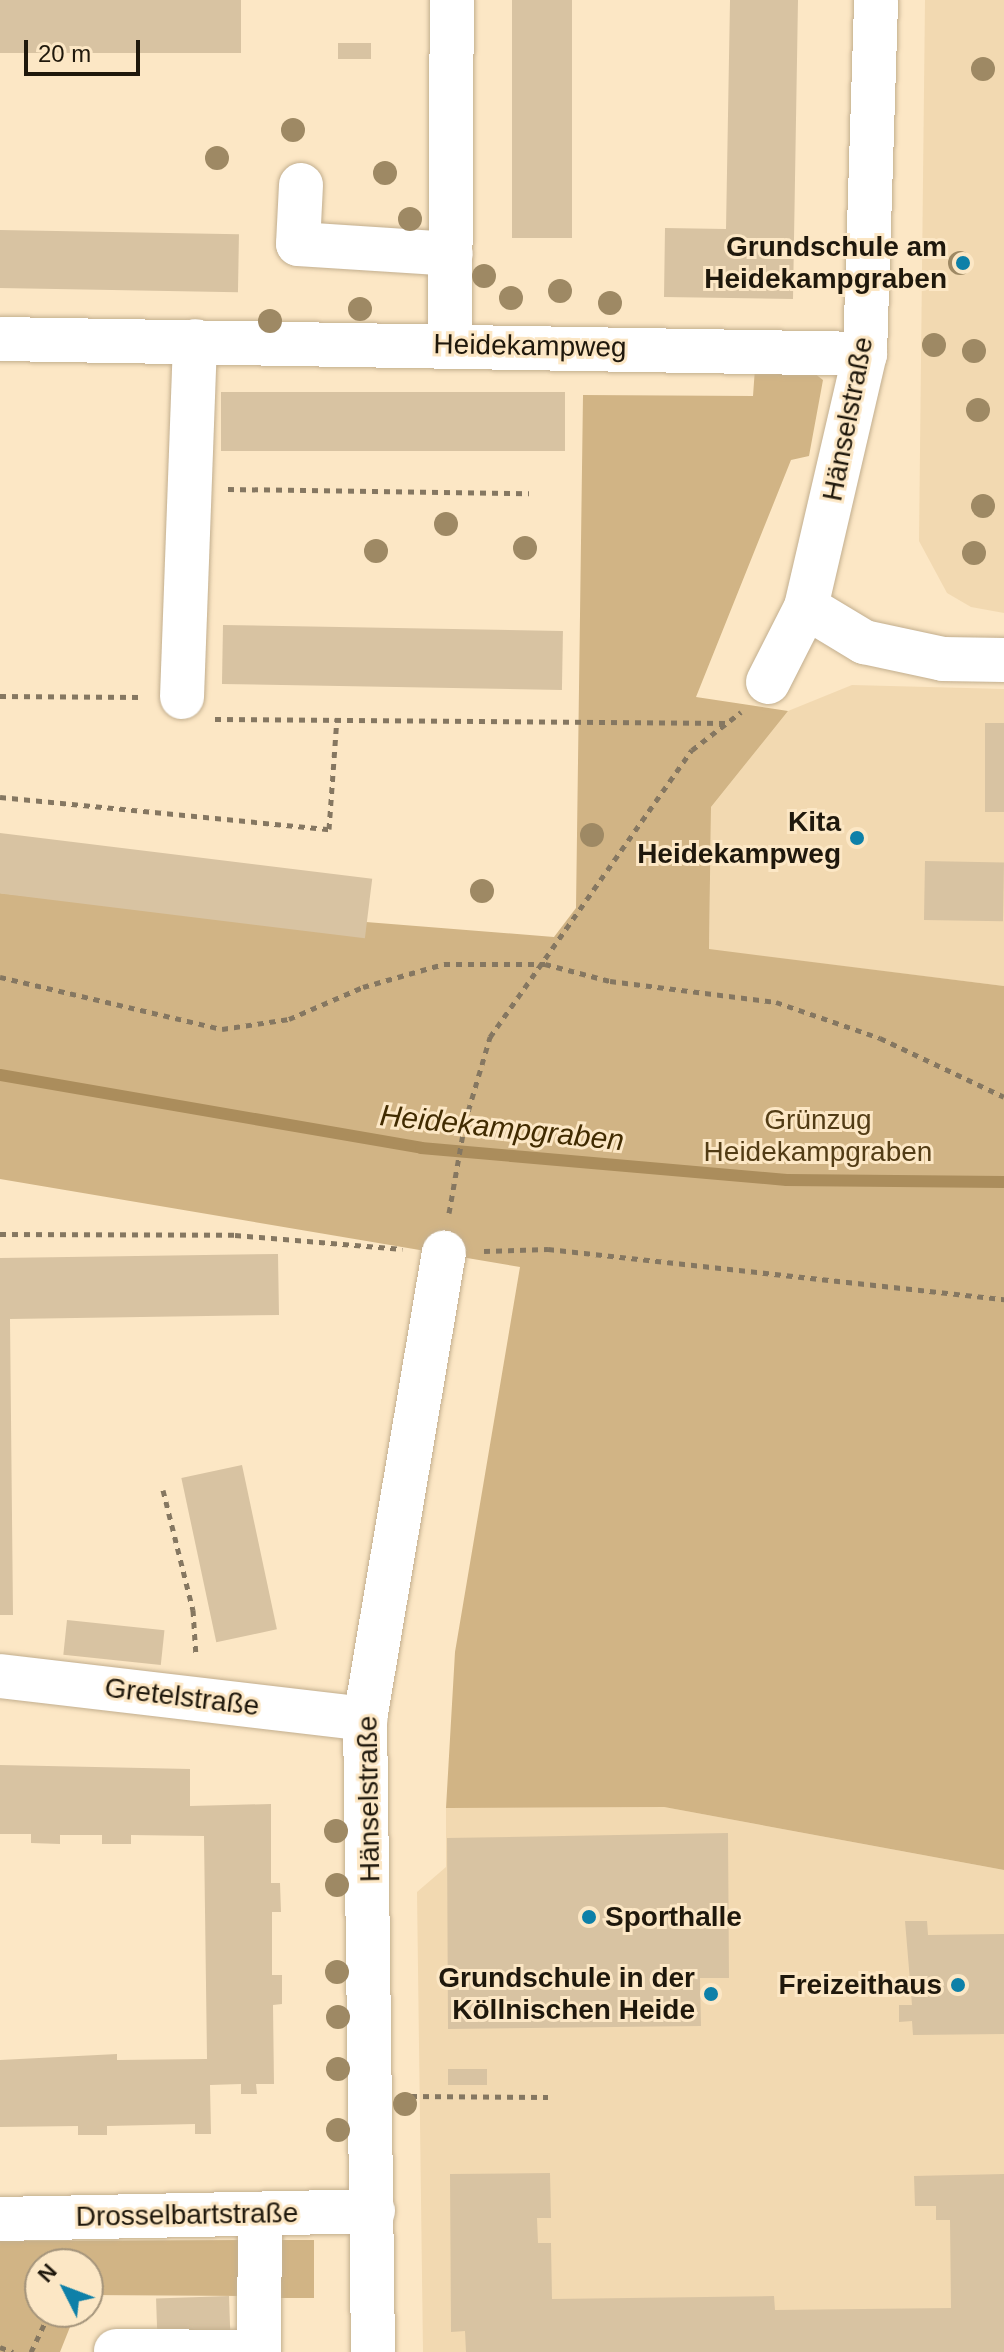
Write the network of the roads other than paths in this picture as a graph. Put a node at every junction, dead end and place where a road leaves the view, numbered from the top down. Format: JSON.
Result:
{"nodes":[{"id":1,"x":452,"y":0,"type":"edge"},
{"id":2,"x":876,"y":0,"type":"edge"},
{"id":3,"x":301,"y":185,"type":"dead end"},
{"id":4,"x":451,"y":254,"type":"junction"},
{"id":5,"x":0,"y":339,"type":"edge"},
{"id":6,"x":195,"y":341,"type":"junction"},
{"id":7,"x":450,"y":344,"type":"junction"},
{"id":8,"x":865,"y":354,"type":"junction"},
{"id":9,"x":806,"y":607,"type":"junction"},
{"id":10,"x":1004,"y":660,"type":"edge"},
{"id":11,"x":768,"y":682,"type":"road end"},
{"id":12,"x":191,"y":708,"type":"road end"},
{"id":13,"x":446,"y":1236,"type":"road end"},
{"id":14,"x":0,"y":1676,"type":"edge"},
{"id":15,"x":365,"y":1719,"type":"junction"},
{"id":16,"x":373,"y":2211,"type":"junction"},
{"id":17,"x":260,"y":2214,"type":"junction"},
{"id":18,"x":0,"y":2219,"type":"edge"},
{"id":19,"x":116,"y":2351,"type":"edge"},
{"id":20,"x":245,"y":2352,"type":"edge"},
{"id":21,"x":259,"y":2352,"type":"edge"},
{"id":22,"x":373,"y":2352,"type":"edge"}],
"edges":[{"from":1,"to":4,"type":"street"},
{"from":2,"to":8,"type":"street","name":"Hänselstraße"},
{"from":3,"to":4,"type":"street"},
{"from":4,"to":7,"type":"street"},
{"from":5,"to":6,"type":"street","name":"Heidekampweg"},
{"from":6,"to":7,"type":"street","name":"Heidekampweg"},
{"from":6,"to":12,"type":"street"},
{"from":7,"to":8,"type":"street","name":"Heidekampweg"},
{"from":8,"to":9,"type":"street","name":"Hänselstraße"},
{"from":9,"to":10,"type":"street"},
{"from":9,"to":11,"type":"street","name":"Hänselstraße"},
{"from":13,"to":15,"type":"street","name":"Hänselstraße"},
{"from":14,"to":15,"type":"street","name":"Gretelstraße"},
{"from":15,"to":16,"type":"street","name":"Hänselstraße"},
{"from":16,"to":17,"type":"street","name":"Drosselbartstraße"},
{"from":16,"to":22,"type":"street","name":"Hänselstraße"},
{"from":17,"to":18,"type":"street","name":"Drosselbartstraße"},
{"from":17,"to":21,"type":"street"},
{"from":19,"to":20,"type":"street"}]}
